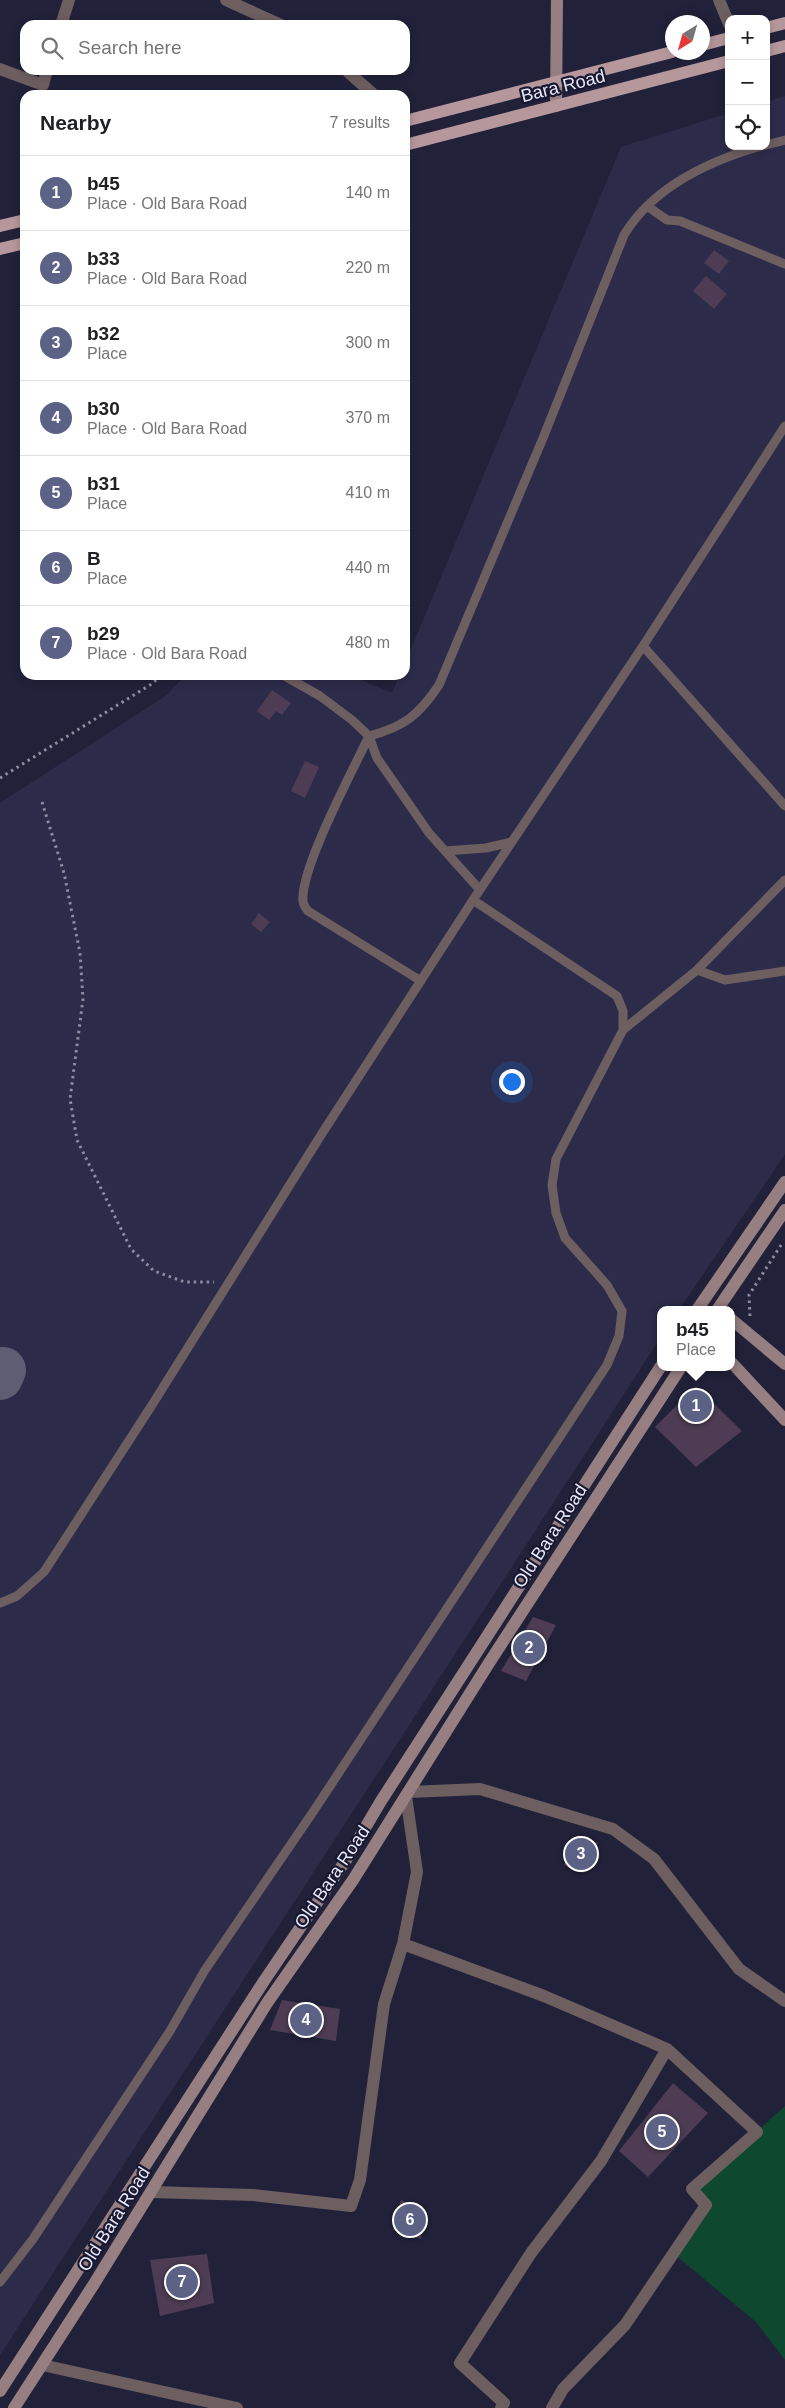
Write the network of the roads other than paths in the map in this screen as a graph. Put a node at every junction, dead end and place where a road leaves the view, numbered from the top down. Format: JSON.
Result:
{"nodes":[{"id":1,"x":69,"y":0,"type":"edge"},
{"id":2,"x":226,"y":0,"type":"edge"},
{"id":3,"x":557,"y":0,"type":"edge"},
{"id":4,"x":719,"y":0,"type":"edge"},
{"id":5,"x":725,"y":15,"type":"edge"},
{"id":6,"x":63,"y":20,"type":"edge"},
{"id":7,"x":270,"y":20,"type":"edge"},
{"id":8,"x":785,"y":23,"type":"edge"},
{"id":9,"x":770,"y":27,"type":"edge"},
{"id":10,"x":725,"y":39,"type":"edge"},
{"id":11,"x":710,"y":43,"type":"edge"},
{"id":12,"x":785,"y":46,"type":"edge"},
{"id":13,"x":770,"y":50,"type":"edge"},
{"id":14,"x":665,"y":54,"type":"edge"},
{"id":15,"x":725,"y":62,"type":"edge"},
{"id":16,"x":0,"y":69,"type":"edge"},
{"id":17,"x":46,"y":75,"type":"edge"},
{"id":18,"x":352,"y":75,"type":"edge"},
{"id":19,"x":557,"y":82,"type":"junction"},
{"id":20,"x":368,"y":90,"type":"edge"},
{"id":21,"x":556,"y":106,"type":"junction"},
{"id":22,"x":410,"y":120,"type":"edge"},
{"id":23,"x":785,"y":140,"type":"edge"},
{"id":24,"x":410,"y":144,"type":"edge"},
{"id":25,"x":770,"y":144,"type":"edge"},
{"id":26,"x":748,"y":150,"type":"edge"},
{"id":27,"x":647,"y":206,"type":"junction"},
{"id":28,"x":20,"y":221,"type":"edge"},
{"id":29,"x":0,"y":226,"type":"edge"},
{"id":30,"x":20,"y":244,"type":"edge"},
{"id":31,"x":0,"y":249,"type":"edge"},
{"id":32,"x":785,"y":264,"type":"edge"},
{"id":33,"x":785,"y":426,"type":"edge"},
{"id":34,"x":643,"y":646,"type":"junction"},
{"id":35,"x":291,"y":680,"type":"edge"},
{"id":36,"x":369,"y":736,"type":"junction"},
{"id":37,"x":785,"y":806,"type":"edge"},
{"id":38,"x":512,"y":842,"type":"junction"},
{"id":39,"x":445,"y":851,"type":"junction"},
{"id":40,"x":785,"y":880,"type":"edge"},
{"id":41,"x":480,"y":890,"type":"junction"},
{"id":42,"x":473,"y":900,"type":"junction"},
{"id":43,"x":696,"y":970,"type":"junction"},
{"id":44,"x":785,"y":971,"type":"edge"},
{"id":45,"x":421,"y":981,"type":"junction"},
{"id":46,"x":623,"y":1030,"type":"junction"},
{"id":47,"x":785,"y":1182,"type":"edge"},
{"id":48,"x":785,"y":1210,"type":"edge"},
{"id":49,"x":706,"y":1296,"type":"junction"},
{"id":50,"x":700,"y":1306,"type":"edge"},
{"id":51,"x":716,"y":1306,"type":"edge"},
{"id":52,"x":721,"y":1306,"type":"edge"},
{"id":53,"x":735,"y":1322,"type":"edge"},
{"id":54,"x":785,"y":1364,"type":"edge"},
{"id":55,"x":735,"y":1366,"type":"edge"},
{"id":56,"x":658,"y":1371,"type":"edge"},
{"id":57,"x":678,"y":1371,"type":"edge"},
{"id":58,"x":785,"y":1420,"type":"edge"},
{"id":59,"x":0,"y":1603,"type":"edge"},
{"id":60,"x":477,"y":1653,"type":"junction"},
{"id":61,"x":489,"y":1663,"type":"junction"},
{"id":62,"x":408,"y":1794,"type":"junction"},
{"id":63,"x":403,"y":1944,"type":"junction"},
{"id":64,"x":785,"y":2001,"type":"edge"},
{"id":65,"x":667,"y":2049,"type":"junction"},
{"id":66,"x":198,"y":2084,"type":"junction"},
{"id":67,"x":212,"y":2093,"type":"junction"},
{"id":68,"x":151,"y":2192,"type":"junction"},
{"id":69,"x":0,"y":2282,"type":"edge"},
{"id":70,"x":42,"y":2365,"type":"junction"},
{"id":71,"x":0,"y":2391,"type":"edge"},
{"id":72,"x":14,"y":2408,"type":"edge"},
{"id":73,"x":237,"y":2408,"type":"edge"},
{"id":74,"x":501,"y":2408,"type":"edge"},
{"id":75,"x":552,"y":2408,"type":"edge"}],
"edges":[{"from":1,"to":6,"type":"street"},
{"from":2,"to":7,"type":"street"},
{"from":3,"to":19,"type":"main road"},
{"from":4,"to":5,"type":"street"},
{"from":8,"to":9,"type":"main road"},
{"from":10,"to":11,"type":"main road"},
{"from":12,"to":13,"type":"main road"},
{"from":14,"to":19,"type":"main road"},
{"from":15,"to":21,"type":"main road","name":"Bara Road"},
{"from":16,"to":17,"type":"street"},
{"from":18,"to":20,"type":"street"},
{"from":19,"to":21,"type":"main road"},
{"from":19,"to":22,"type":"main road"},
{"from":21,"to":24,"type":"main road","name":"Bara Road"},
{"from":23,"to":25,"type":"lane"},
{"from":26,"to":27,"type":"lane"},
{"from":27,"to":32,"type":"lane"},
{"from":27,"to":36,"type":"lane"},
{"from":28,"to":29,"type":"main road"},
{"from":30,"to":31,"type":"main road"},
{"from":33,"to":34,"type":"lane"},
{"from":34,"to":37,"type":"lane"},
{"from":34,"to":38,"type":"lane"},
{"from":35,"to":36,"type":"lane"},
{"from":36,"to":39,"type":"lane"},
{"from":36,"to":45,"type":"lane"},
{"from":38,"to":39,"type":"lane"},
{"from":38,"to":41,"type":"lane"},
{"from":39,"to":41,"type":"lane"},
{"from":40,"to":43,"type":"lane"},
{"from":41,"to":42,"type":"lane"},
{"from":42,"to":45,"type":"lane"},
{"from":42,"to":46,"type":"lane"},
{"from":43,"to":44,"type":"lane"},
{"from":43,"to":46,"type":"lane"},
{"from":45,"to":59,"type":"lane"},
{"from":46,"to":69,"type":"lane"},
{"from":47,"to":49,"type":"main road"},
{"from":48,"to":52,"type":"main road"},
{"from":49,"to":50,"type":"main road"},
{"from":49,"to":51,"type":"main road"},
{"from":53,"to":54,"type":"main road"},
{"from":55,"to":58,"type":"main road"},
{"from":56,"to":60,"type":"main road"},
{"from":57,"to":61,"type":"main road","name":"Old Bara Road"},
{"from":60,"to":61,"type":"main road"},
{"from":60,"to":66,"type":"main road"},
{"from":61,"to":62,"type":"main road","name":"Old Bara Road"},
{"from":62,"to":63,"type":"street"},
{"from":62,"to":64,"type":"street"},
{"from":62,"to":67,"type":"main road","name":"Old Bara Road"},
{"from":63,"to":65,"type":"street"},
{"from":63,"to":68,"type":"street"},
{"from":65,"to":74,"type":"street"},
{"from":65,"to":75,"type":"street"},
{"from":66,"to":67,"type":"main road"},
{"from":66,"to":71,"type":"main road"},
{"from":67,"to":68,"type":"main road","name":"Old Bara Road"},
{"from":68,"to":70,"type":"main road","name":"Old Bara Road"},
{"from":70,"to":72,"type":"main road","name":"Old Bara Road"},
{"from":70,"to":73,"type":"street"}]}
